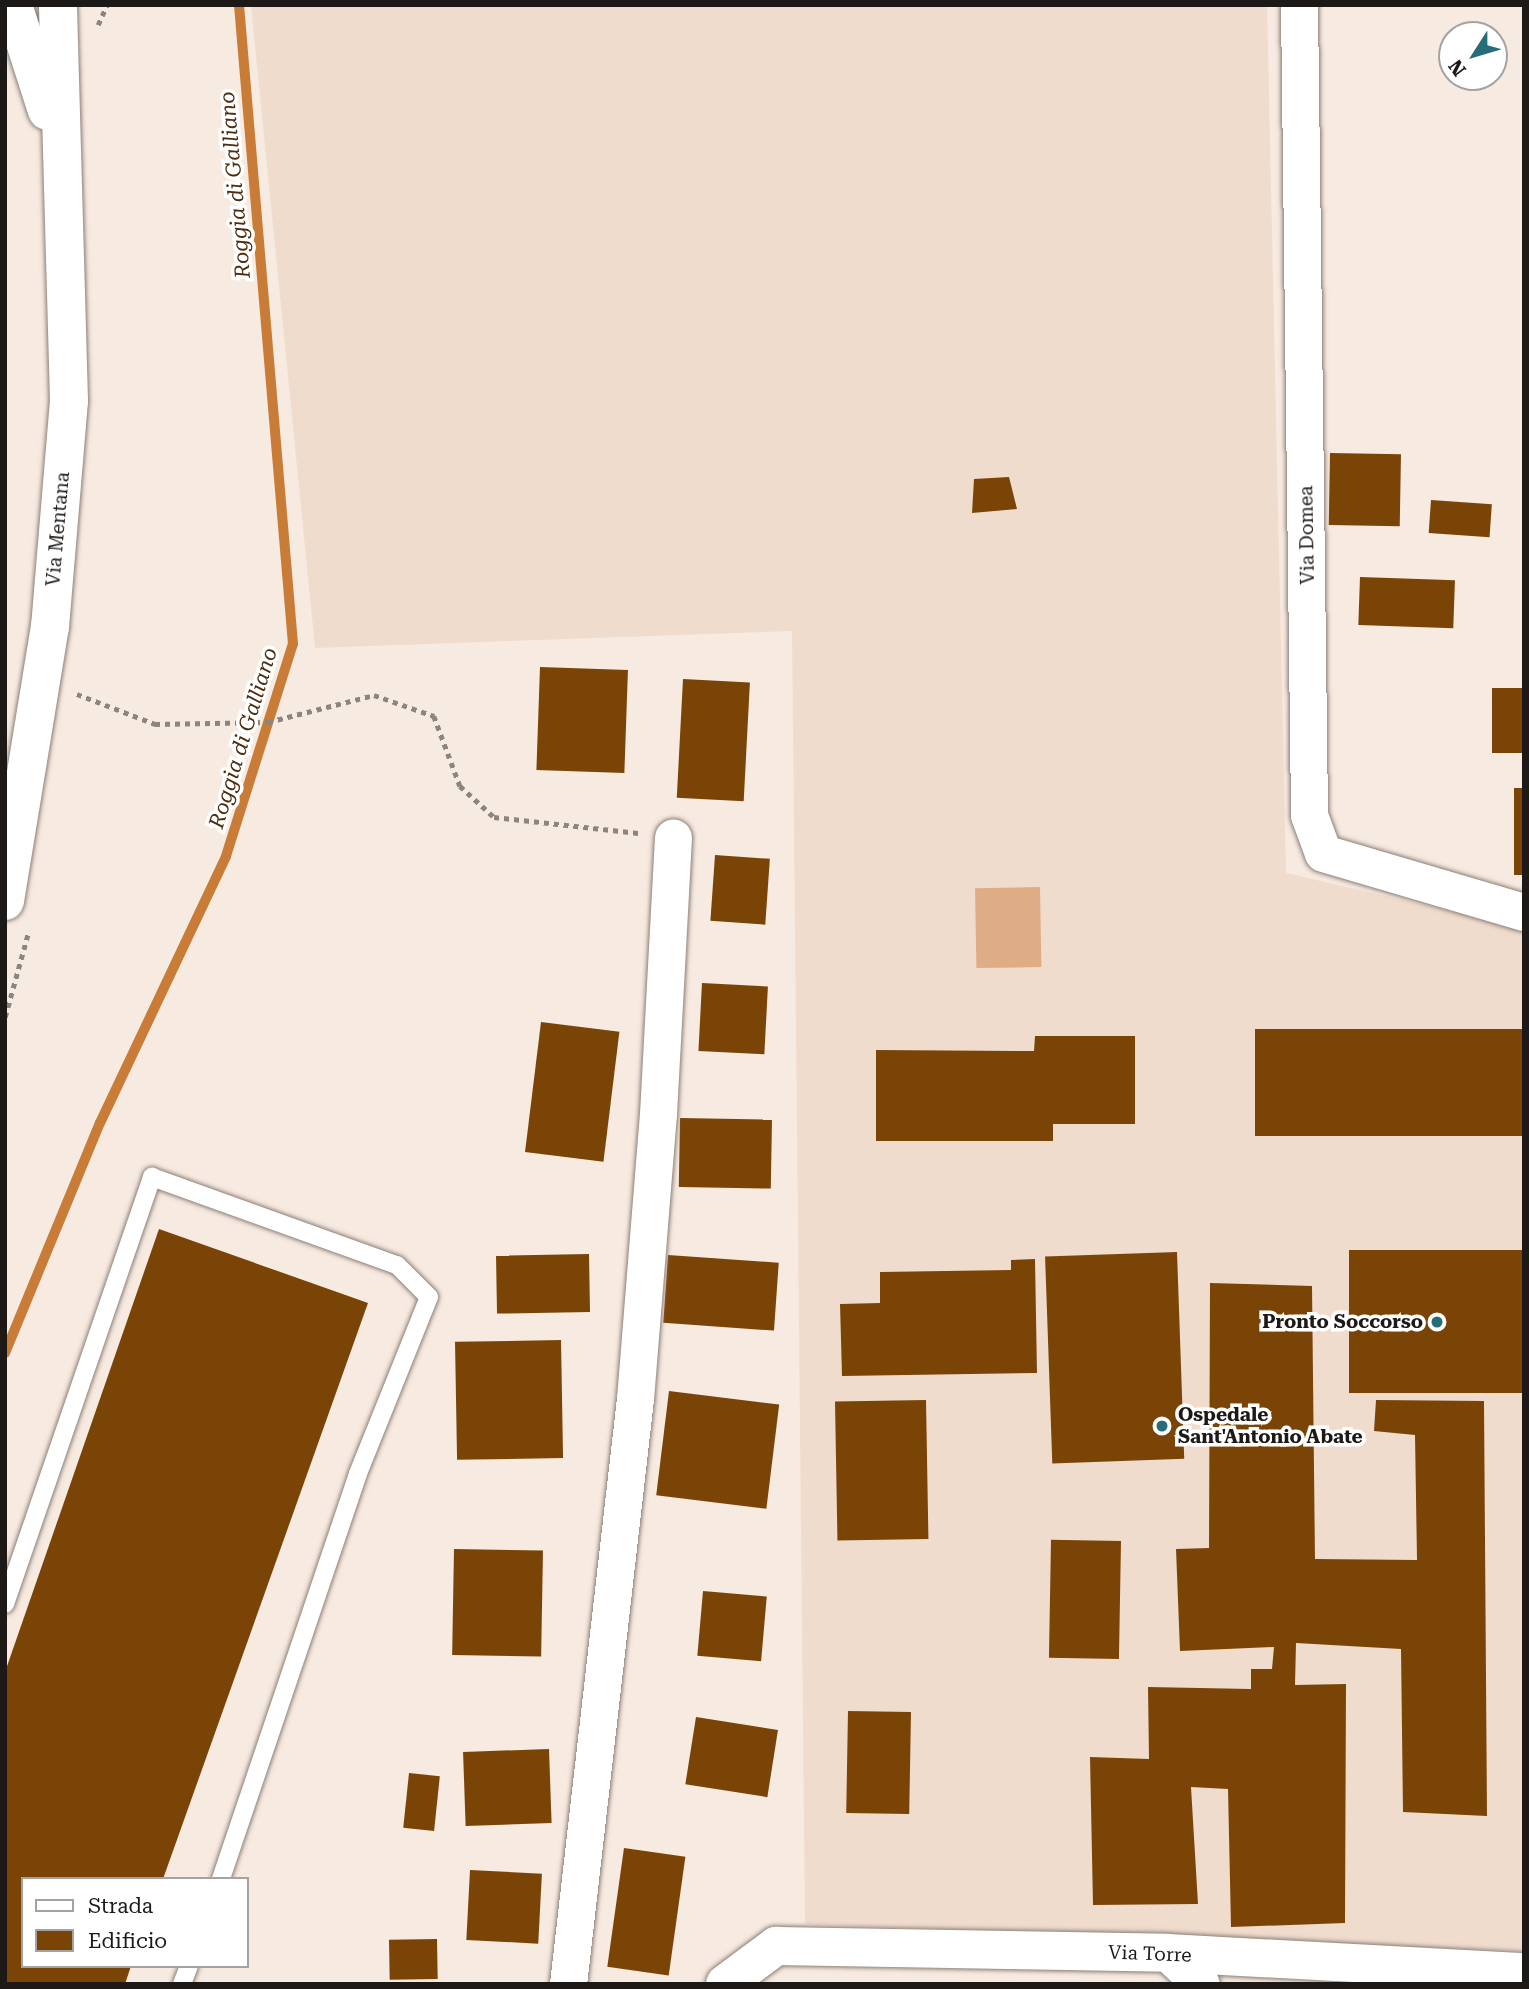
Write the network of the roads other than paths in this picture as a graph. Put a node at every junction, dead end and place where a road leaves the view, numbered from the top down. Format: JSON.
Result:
{"nodes":[{"id":1,"x":13,"y":5,"type":"edge"},
{"id":2,"x":1299,"y":5,"type":"edge"},
{"id":3,"x":52,"y":6,"type":"edge"},
{"id":4,"x":60,"y":153,"type":"junction"},
{"id":5,"x":673,"y":836,"type":"road end"},
{"id":6,"x":5,"y":901,"type":"edge"},
{"id":7,"x":1524,"y":912,"type":"edge"},
{"id":8,"x":5,"y":1604,"type":"edge"},
{"id":9,"x":221,"y":1877,"type":"edge"},
{"id":10,"x":1168,"y":1954,"type":"junction"},
{"id":11,"x":1524,"y":1972,"type":"edge"},
{"id":12,"x":568,"y":1984,"type":"edge"},
{"id":13,"x":725,"y":1984,"type":"edge"},
{"id":14,"x":1201,"y":1984,"type":"edge"}],
"edges":[{"from":1,"to":4,"type":"street","name":"Via Mentana"},
{"from":2,"to":7,"type":"street","name":"Via Domea"},
{"from":3,"to":4,"type":"street","name":"Via Mentana"},
{"from":4,"to":6,"type":"street","name":"Via Mentana"},
{"from":5,"to":12,"type":"street"},
{"from":8,"to":9,"type":"lane"},
{"from":10,"to":11,"type":"street","name":"Via Torre"},
{"from":10,"to":13,"type":"street","name":"Via Torre"},
{"from":10,"to":14,"type":"street"}]}
